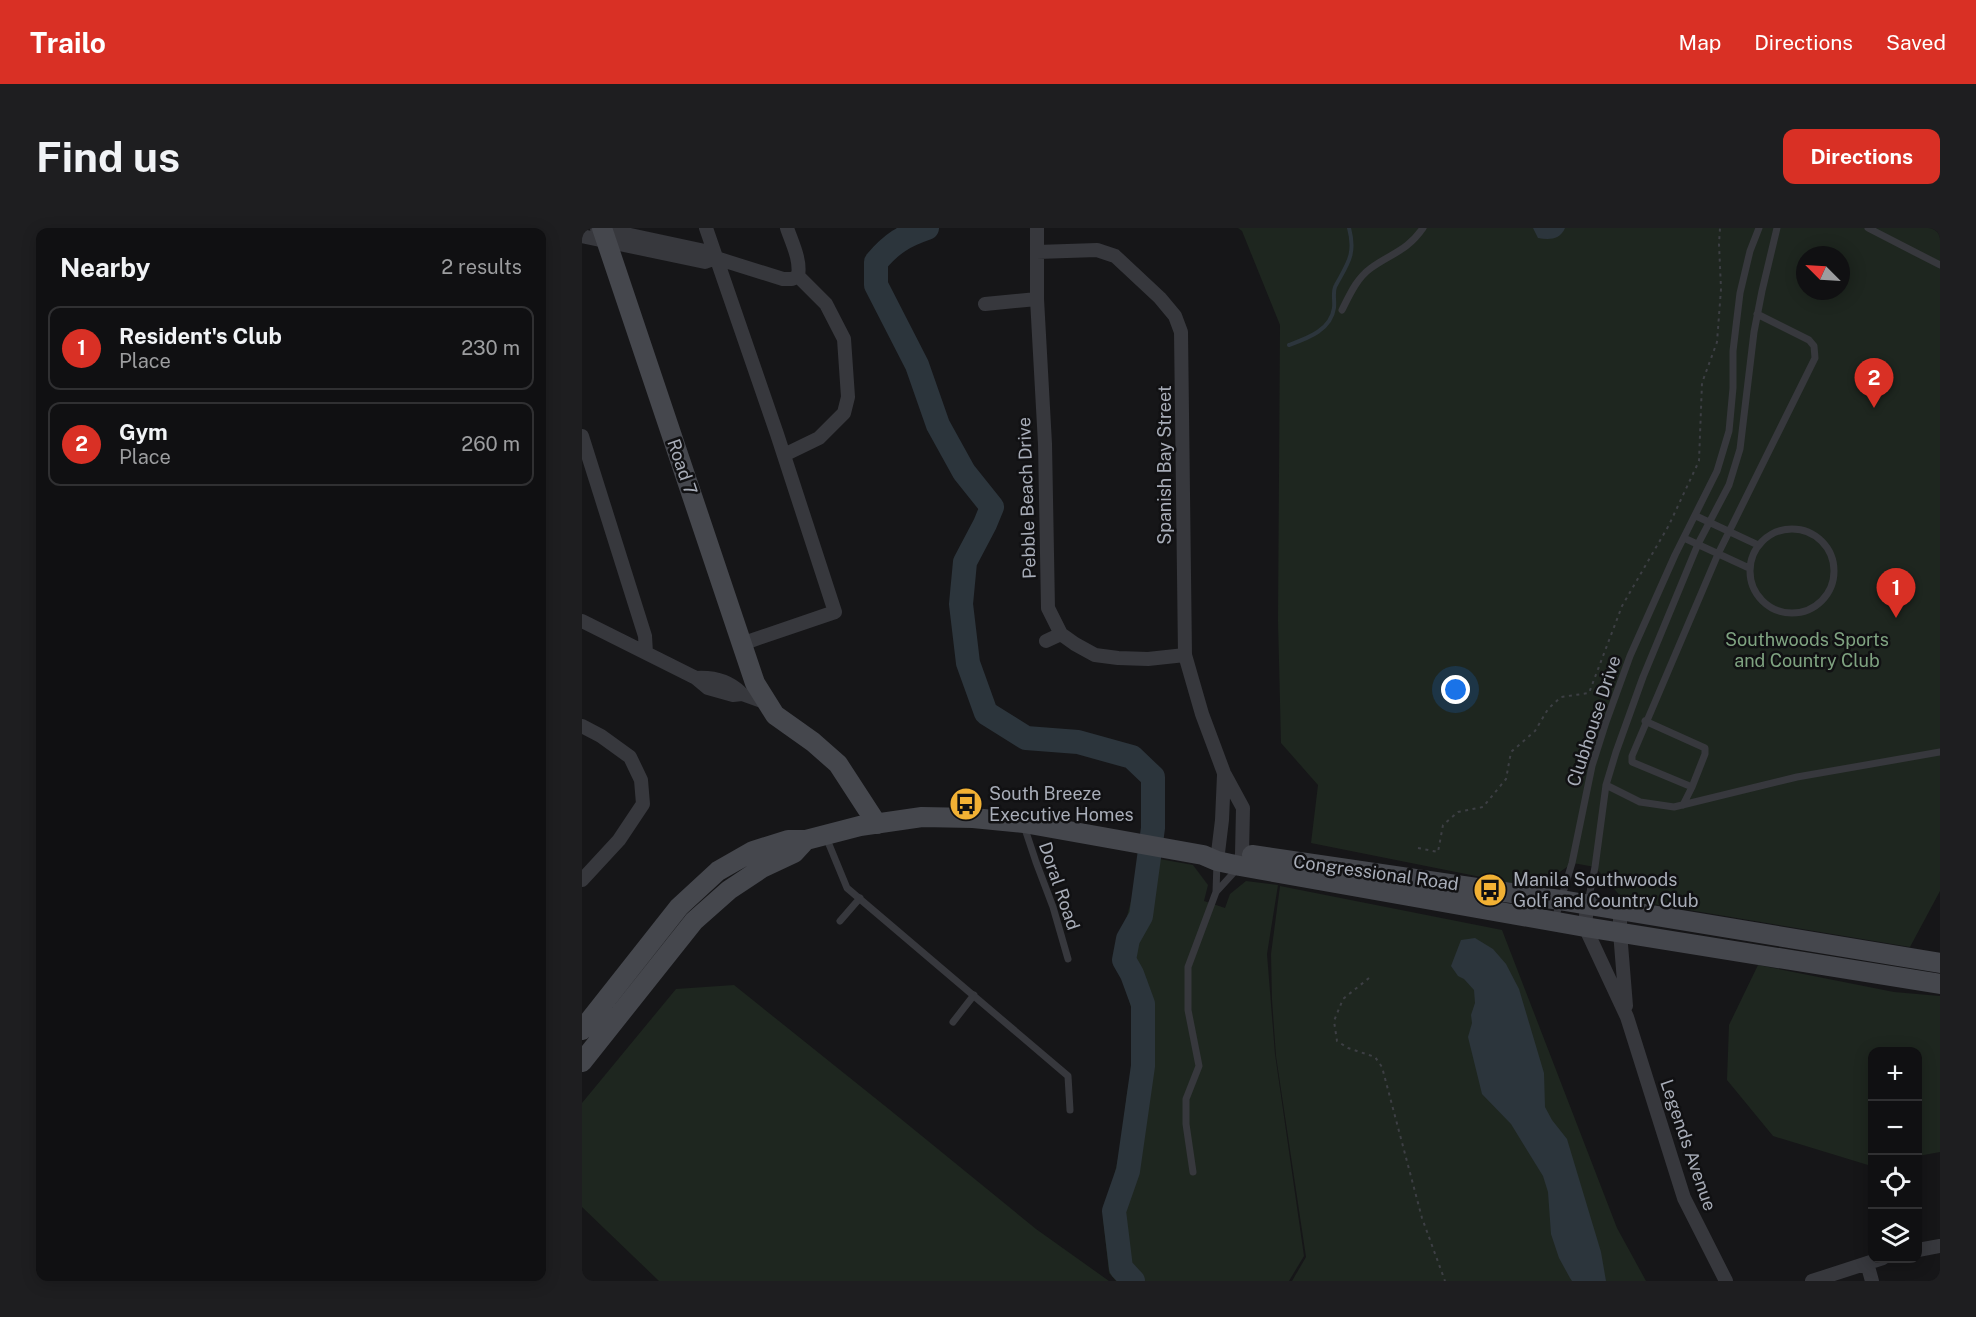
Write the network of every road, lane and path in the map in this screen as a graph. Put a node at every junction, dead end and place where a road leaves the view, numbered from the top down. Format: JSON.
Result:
{"nodes":[{"id":1,"x":706,"y":228,"type":"edge"},
{"id":2,"x":787,"y":228,"type":"edge"},
{"id":3,"x":1037,"y":228,"type":"edge"},
{"id":4,"x":1423,"y":228,"type":"edge"},
{"id":5,"x":1720,"y":228,"type":"edge"},
{"id":6,"x":1759,"y":228,"type":"edge"},
{"id":7,"x":1777,"y":228,"type":"edge"},
{"id":8,"x":1868,"y":228,"type":"edge"},
{"id":9,"x":1877,"y":230,"type":"edge"},
{"id":10,"x":606,"y":233,"type":"edge"},
{"id":11,"x":582,"y":236,"type":"edge"},
{"id":12,"x":1037,"y":252,"type":"junction"},
{"id":13,"x":716,"y":258,"type":"junction"},
{"id":14,"x":1940,"y":265,"type":"edge"},
{"id":15,"x":798,"y":276,"type":"junction"},
{"id":16,"x":1037,"y":300,"type":"junction"},
{"id":17,"x":985,"y":304,"type":"dead end"},
{"id":18,"x":1342,"y":310,"type":"dead end"},
{"id":19,"x":1758,"y":314,"type":"junction"},
{"id":20,"x":582,"y":436,"type":"edge"},
{"id":21,"x":784,"y":455,"type":"junction"},
{"id":22,"x":587,"y":468,"type":"edge"},
{"id":23,"x":1696,"y":516,"type":"junction"},
{"id":24,"x":1709,"y":522,"type":"junction"},
{"id":25,"x":1729,"y":530,"type":"junction"},
{"id":26,"x":1684,"y":538,"type":"junction"},
{"id":27,"x":1698,"y":544,"type":"junction"},
{"id":28,"x":1758,"y":545,"type":"junction"},
{"id":29,"x":1718,"y":554,"type":"junction"},
{"id":30,"x":1749,"y":568,"type":"junction"},
{"id":31,"x":582,"y":621,"type":"edge"},
{"id":32,"x":1060,"y":634,"type":"junction"},
{"id":33,"x":750,"y":641,"type":"junction"},
{"id":34,"x":1046,"y":641,"type":"dead end"},
{"id":35,"x":646,"y":653,"type":"junction"},
{"id":36,"x":1185,"y":655,"type":"junction"},
{"id":37,"x":767,"y":703,"type":"junction"},
{"id":38,"x":1645,"y":722,"type":"junction"},
{"id":39,"x":582,"y":726,"type":"edge"},
{"id":40,"x":1940,"y":752,"type":"edge"},
{"id":41,"x":1224,"y":773,"type":"junction"},
{"id":42,"x":1606,"y":785,"type":"junction"},
{"id":43,"x":1692,"y":787,"type":"junction"},
{"id":44,"x":1683,"y":805,"type":"junction"},
{"id":45,"x":1024,"y":824,"type":"junction"},
{"id":46,"x":869,"y":825,"type":"junction"},
{"id":47,"x":825,"y":835,"type":"junction"},
{"id":48,"x":806,"y":840,"type":"junction"},
{"id":49,"x":1418,"y":848,"type":"dead end"},
{"id":50,"x":1213,"y":855,"type":"junction"},
{"id":51,"x":1241,"y":860,"type":"junction"},
{"id":52,"x":582,"y":880,"type":"edge"},
{"id":53,"x":700,"y":887,"type":"junction"},
{"id":54,"x":1215,"y":894,"type":"junction"},
{"id":55,"x":860,"y":898,"type":"junction"},
{"id":56,"x":1560,"y":900,"type":"junction"},
{"id":57,"x":714,"y":904,"type":"junction"},
{"id":58,"x":1587,"y":905,"type":"junction"},
{"id":59,"x":1620,"y":910,"type":"junction"},
{"id":60,"x":840,"y":921,"type":"dead end"},
{"id":61,"x":1554,"y":921,"type":"junction"},
{"id":62,"x":1585,"y":927,"type":"junction"},
{"id":63,"x":1620,"y":932,"type":"junction"},
{"id":64,"x":1068,"y":958,"type":"dead end"},
{"id":65,"x":1940,"y":963,"type":"edge"},
{"id":66,"x":1369,"y":978,"type":"dead end"},
{"id":67,"x":1940,"y":984,"type":"edge"},
{"id":68,"x":974,"y":995,"type":"junction"},
{"id":69,"x":1627,"y":1017,"type":"junction"},
{"id":70,"x":952,"y":1022,"type":"dead end"},
{"id":71,"x":582,"y":1030,"type":"edge"},
{"id":72,"x":582,"y":1062,"type":"edge"},
{"id":73,"x":1070,"y":1110,"type":"dead end"},
{"id":74,"x":1193,"y":1172,"type":"dead end"},
{"id":75,"x":1940,"y":1246,"type":"edge"},
{"id":76,"x":1922,"y":1249,"type":"edge"},
{"id":77,"x":1867,"y":1263,"type":"joint"},
{"id":78,"x":1445,"y":1281,"type":"edge"},
{"id":79,"x":1726,"y":1281,"type":"edge"},
{"id":80,"x":1812,"y":1281,"type":"edge"},
{"id":81,"x":1872,"y":1281,"type":"edge"}],
"edges":[{"from":1,"to":13,"type":"street"},
{"from":2,"to":15,"type":"street"},
{"from":3,"to":12,"type":"street","name":"Pebble Beach Drive"},
{"from":4,"to":18,"type":"lane"},
{"from":5,"to":49,"type":"path"},
{"from":6,"to":23,"type":"lane","name":"Clubhouse Drive"},
{"from":7,"to":19,"type":"lane","name":"Clubhouse Drive"},
{"from":8,"to":9,"type":"lane"},
{"from":9,"to":14,"type":"lane"},
{"from":10,"to":11,"type":"street"},
{"from":10,"to":13,"type":"street"},
{"from":10,"to":33,"type":"main road","name":"Road 7"},
{"from":10,"to":37,"type":"main road","name":"Road 7"},
{"from":12,"to":16,"type":"street","name":"Pebble Beach Drive"},
{"from":12,"to":36,"type":"street","name":"Spanish Bay Street"},
{"from":13,"to":15,"type":"street"},
{"from":13,"to":21,"type":"street"},
{"from":15,"to":21,"type":"street"},
{"from":16,"to":17,"type":"street"},
{"from":16,"to":32,"type":"street","name":"Pebble Beach Drive"},
{"from":19,"to":24,"type":"lane","name":"Clubhouse Drive"},
{"from":19,"to":25,"type":"lane"},
{"from":20,"to":22,"type":"street"},
{"from":21,"to":33,"type":"street"},
{"from":22,"to":35,"type":"street"},
{"from":23,"to":24,"type":"lane"},
{"from":23,"to":26,"type":"lane","name":"Clubhouse Drive"},
{"from":24,"to":25,"type":"lane"},
{"from":24,"to":27,"type":"lane","name":"Clubhouse Drive"},
{"from":25,"to":28,"type":"lane"},
{"from":25,"to":29,"type":"lane"},
{"from":26,"to":27,"type":"lane"},
{"from":26,"to":56,"type":"lane","name":"Clubhouse Drive"},
{"from":27,"to":29,"type":"lane"},
{"from":27,"to":42,"type":"lane","name":"Clubhouse Drive"},
{"from":28,"to":30,"type":"lane"},
{"from":28,"to":30,"type":"lane"},
{"from":29,"to":30,"type":"lane"},
{"from":29,"to":38,"type":"lane"},
{"from":31,"to":35,"type":"street"},
{"from":32,"to":34,"type":"street"},
{"from":32,"to":36,"type":"street"},
{"from":33,"to":37,"type":"main road","name":"Road 7"},
{"from":35,"to":37,"type":"street"},
{"from":36,"to":41,"type":"street","name":"Spanish Bay Street"},
{"from":37,"to":46,"type":"main road","name":"Road 7"},
{"from":38,"to":43,"type":"lane"},
{"from":38,"to":43,"type":"lane"},
{"from":39,"to":52,"type":"street"},
{"from":40,"to":44,"type":"lane"},
{"from":41,"to":50,"type":"street","name":"Spanish Bay Street"},
{"from":41,"to":51,"type":"street","name":"Spanish Bay Street"},
{"from":42,"to":44,"type":"lane"},
{"from":42,"to":58,"type":"lane","name":"Clubhouse Drive"},
{"from":43,"to":44,"type":"lane"},
{"from":45,"to":46,"type":"main road","name":"Congressional Road"},
{"from":45,"to":50,"type":"main road","name":"Congressional Road"},
{"from":45,"to":64,"type":"lane","name":"Doral Road"},
{"from":46,"to":47,"type":"main road","name":"Congressional Road"},
{"from":47,"to":48,"type":"main road","name":"Congressional Road"},
{"from":47,"to":55,"type":"lane"},
{"from":48,"to":53,"type":"main road","name":"Congressional Road"},
{"from":48,"to":57,"type":"main road","name":"Congressional Road"},
{"from":50,"to":51,"type":"main road","name":"Congressional Road"},
{"from":50,"to":54,"type":"lane"},
{"from":51,"to":54,"type":"lane"},
{"from":51,"to":56,"type":"main road","name":"Congressional Road"},
{"from":51,"to":61,"type":"main road","name":"Congressional Road"},
{"from":53,"to":57,"type":"main road"},
{"from":53,"to":71,"type":"main road","name":"Congressional Road"},
{"from":54,"to":74,"type":"lane"},
{"from":55,"to":60,"type":"lane"},
{"from":55,"to":68,"type":"lane"},
{"from":56,"to":58,"type":"main road","name":"Congressional Road"},
{"from":56,"to":61,"type":"lane","name":"Clubhouse Drive"},
{"from":57,"to":72,"type":"main road","name":"Congressional Road"},
{"from":58,"to":59,"type":"main road","name":"Congressional Road"},
{"from":58,"to":62,"type":"street"},
{"from":59,"to":63,"type":"street","name":"Legends Avenue"},
{"from":59,"to":65,"type":"main road","name":"Congressional Road"},
{"from":61,"to":62,"type":"main road","name":"Congressional Road"},
{"from":62,"to":63,"type":"main road"},
{"from":62,"to":69,"type":"street","name":"Legends Avenue"},
{"from":63,"to":67,"type":"main road"},
{"from":63,"to":69,"type":"street","name":"Legends Avenue"},
{"from":66,"to":78,"type":"path"},
{"from":68,"to":70,"type":"lane"},
{"from":68,"to":73,"type":"lane"},
{"from":69,"to":79,"type":"street","name":"Legends Avenue"},
{"from":75,"to":76,"type":"street"},
{"from":77,"to":80,"type":"street"},
{"from":77,"to":81,"type":"street"}]}
